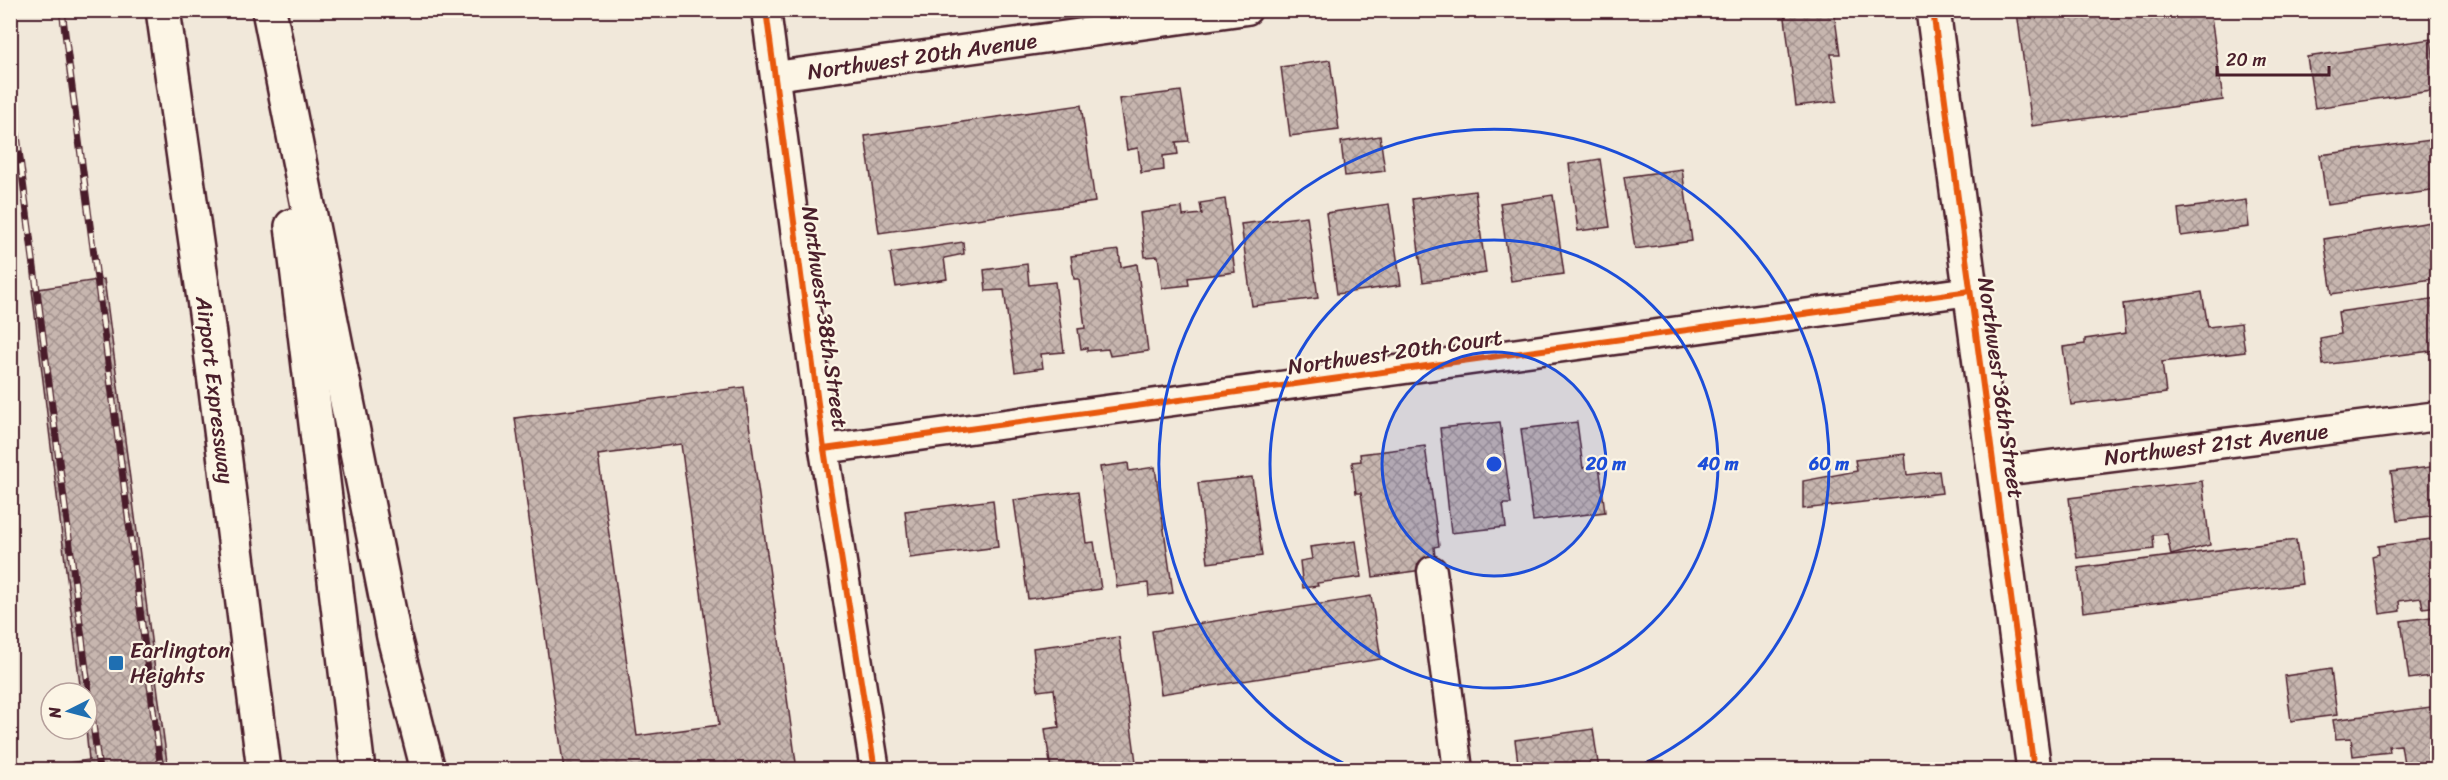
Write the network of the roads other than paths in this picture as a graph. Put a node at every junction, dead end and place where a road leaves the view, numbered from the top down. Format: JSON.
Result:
{"nodes":[{"id":1,"x":163,"y":10,"type":"edge"},
{"id":2,"x":267,"y":10,"type":"edge"},
{"id":3,"x":766,"y":10,"type":"edge"},
{"id":4,"x":1247,"y":10,"type":"edge"},
{"id":5,"x":1933,"y":10,"type":"edge"},
{"id":6,"x":775,"y":76,"type":"junction"},
{"id":7,"x":1970,"y":291,"type":"junction"},
{"id":8,"x":2438,"y":416,"type":"edge"},
{"id":9,"x":824,"y":449,"type":"junction"},
{"id":10,"x":1994,"y":472,"type":"junction"},
{"id":11,"x":1432,"y":571,"type":"dead end"},
{"id":12,"x":264,"y":770,"type":"edge"},
{"id":13,"x":358,"y":770,"type":"edge"},
{"id":14,"x":428,"y":770,"type":"edge"},
{"id":15,"x":875,"y":770,"type":"edge"},
{"id":16,"x":1458,"y":770,"type":"edge"},
{"id":17,"x":2034,"y":770,"type":"edge"}],
"edges":[{"from":1,"to":12,"type":"main road","name":"Airport Expressway"},
{"from":2,"to":13,"type":"main road"},
{"from":2,"to":14,"type":"main road"},
{"from":3,"to":6,"type":"street","name":"Northwest 38th Street"},
{"from":4,"to":6,"type":"street","name":"Northwest 20th Avenue"},
{"from":5,"to":7,"type":"main road","name":"Northwest 36th Street"},
{"from":6,"to":9,"type":"street","name":"Northwest 38th Street"},
{"from":7,"to":9,"type":"street","name":"Northwest 20th Court"},
{"from":7,"to":10,"type":"main road","name":"Northwest 36th Street"},
{"from":8,"to":10,"type":"street","name":"Northwest 21st Avenue"},
{"from":9,"to":15,"type":"street","name":"Northwest 38th Street"},
{"from":10,"to":17,"type":"main road","name":"Northwest 36th Street"},
{"from":11,"to":16,"type":"street"}]}
